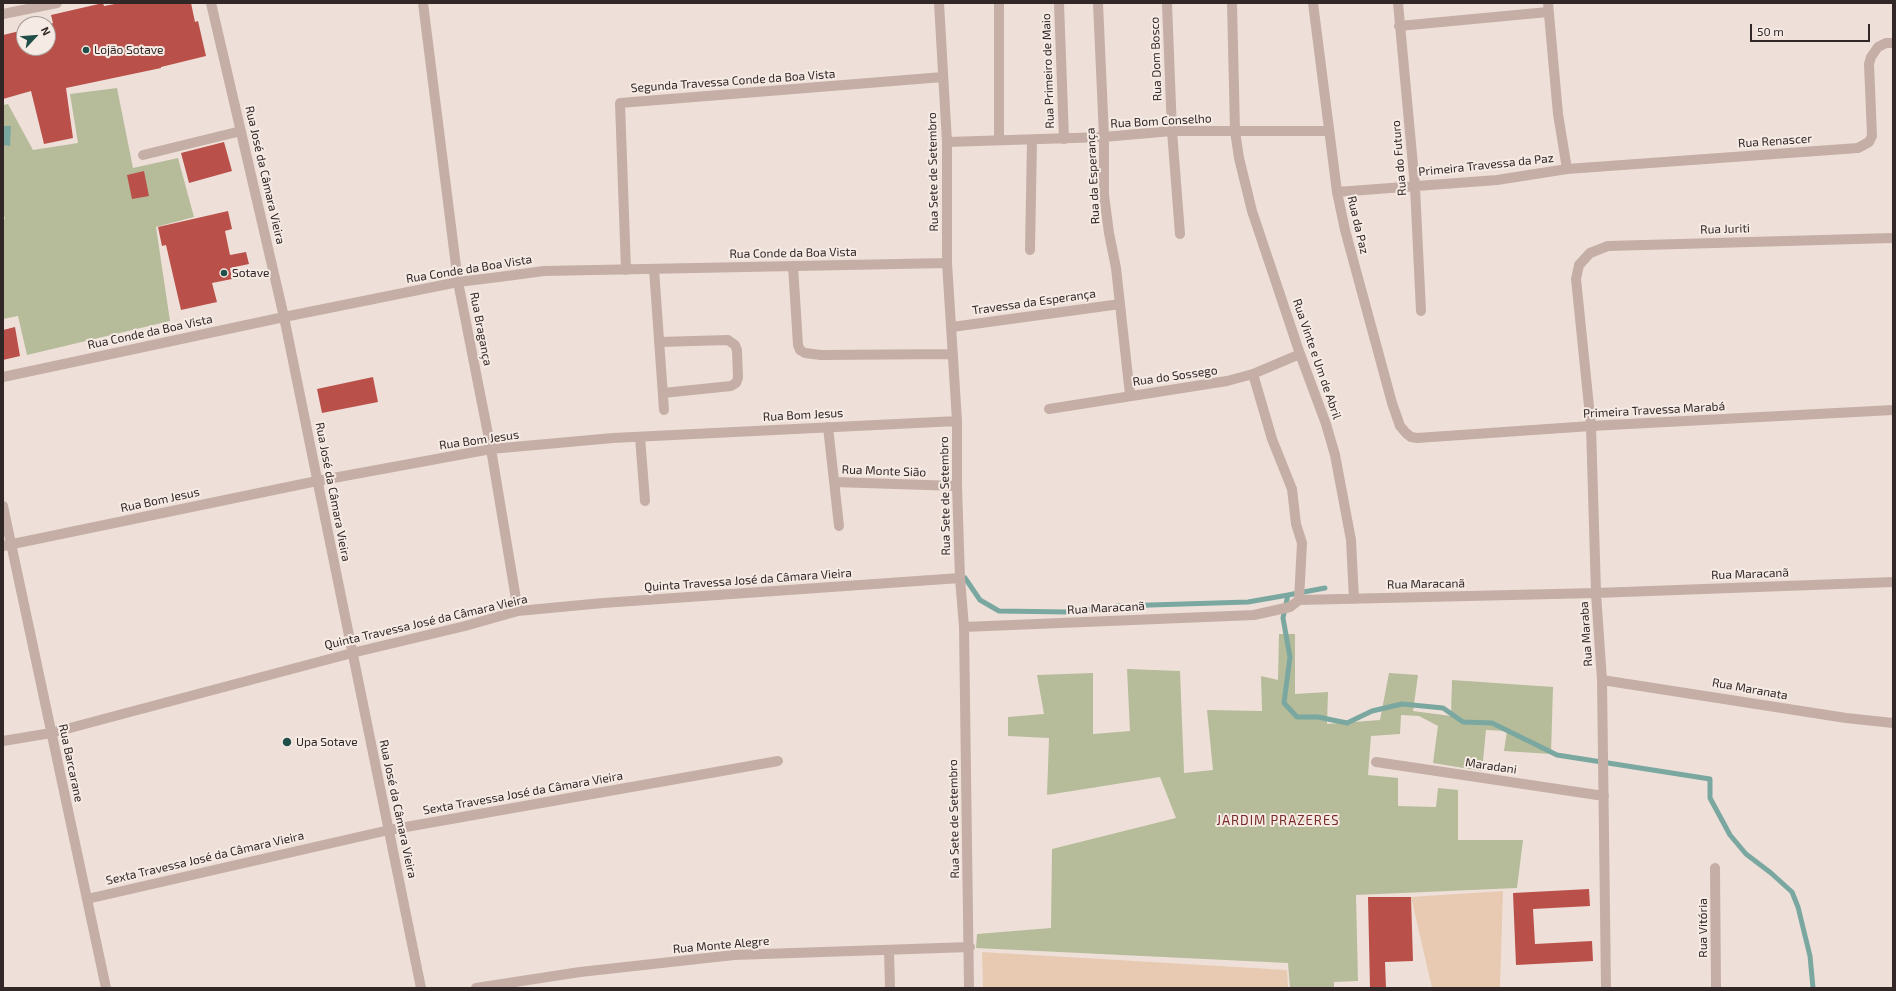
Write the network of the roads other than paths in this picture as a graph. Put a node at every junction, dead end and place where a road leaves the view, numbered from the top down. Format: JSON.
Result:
{"nodes":[{"id":1,"x":57,"y":3,"type":"edge"},
{"id":2,"x":211,"y":3,"type":"edge"},
{"id":3,"x":423,"y":3,"type":"edge"},
{"id":4,"x":939,"y":3,"type":"edge"},
{"id":5,"x":999,"y":3,"type":"edge"},
{"id":6,"x":1059,"y":3,"type":"edge"},
{"id":7,"x":1098,"y":3,"type":"edge"},
{"id":8,"x":1167,"y":3,"type":"edge"},
{"id":9,"x":1232,"y":3,"type":"edge"},
{"id":10,"x":1313,"y":3,"type":"edge"},
{"id":11,"x":1398,"y":3,"type":"edge"},
{"id":12,"x":1548,"y":8,"type":"edge"},
{"id":13,"x":3,"y":14,"type":"edge"},
{"id":14,"x":1399,"y":26,"type":"junction"},
{"id":15,"x":1893,"y":43,"type":"edge"},
{"id":16,"x":943,"y":77,"type":"junction"},
{"id":17,"x":241,"y":131,"type":"junction"},
{"id":18,"x":1172,"y":131,"type":"junction"},
{"id":19,"x":1235,"y":131,"type":"junction"},
{"id":20,"x":1328,"y":131,"type":"junction"},
{"id":21,"x":1104,"y":137,"type":"junction"},
{"id":22,"x":999,"y":139,"type":"junction"},
{"id":23,"x":1064,"y":139,"type":"junction"},
{"id":24,"x":1032,"y":140,"type":"junction"},
{"id":25,"x":947,"y":142,"type":"junction"},
{"id":26,"x":143,"y":154,"type":"dead end"},
{"id":27,"x":1567,"y":169,"type":"junction"},
{"id":28,"x":1415,"y":186,"type":"junction"},
{"id":29,"x":1337,"y":192,"type":"junction"},
{"id":30,"x":1180,"y":234,"type":"dead end"},
{"id":31,"x":1893,"y":238,"type":"edge"},
{"id":32,"x":1030,"y":250,"type":"dead end"},
{"id":33,"x":947,"y":263,"type":"junction"},
{"id":34,"x":793,"y":266,"type":"junction"},
{"id":35,"x":654,"y":269,"type":"junction"},
{"id":36,"x":626,"y":270,"type":"junction"},
{"id":37,"x":1576,"y":279,"type":"joint"},
{"id":38,"x":458,"y":282,"type":"junction"},
{"id":39,"x":1120,"y":304,"type":"junction"},
{"id":40,"x":1421,"y":311,"type":"dead end"},
{"id":41,"x":284,"y":317,"type":"junction"},
{"id":42,"x":952,"y":327,"type":"junction"},
{"id":43,"x":659,"y":342,"type":"junction"},
{"id":44,"x":953,"y":354,"type":"junction"},
{"id":45,"x":1300,"y":354,"type":"junction"},
{"id":46,"x":1253,"y":374,"type":"junction"},
{"id":47,"x":3,"y":377,"type":"edge"},
{"id":48,"x":662,"y":393,"type":"junction"},
{"id":49,"x":1130,"y":395,"type":"junction"},
{"id":50,"x":1049,"y":409,"type":"dead end"},
{"id":51,"x":664,"y":410,"type":"dead end"},
{"id":52,"x":1893,"y":410,"type":"edge"},
{"id":53,"x":957,"y":421,"type":"junction"},
{"id":54,"x":828,"y":426,"type":"junction"},
{"id":55,"x":1591,"y":426,"type":"junction"},
{"id":56,"x":640,"y":436,"type":"junction"},
{"id":57,"x":1418,"y":438,"type":"joint"},
{"id":58,"x":491,"y":449,"type":"junction"},
{"id":59,"x":317,"y":481,"type":"junction"},
{"id":60,"x":834,"y":482,"type":"junction"},
{"id":61,"x":957,"y":486,"type":"junction"},
{"id":62,"x":646,"y":501,"type":"dead end"},
{"id":63,"x":3,"y":506,"type":"edge"},
{"id":64,"x":839,"y":526,"type":"dead end"},
{"id":65,"x":8,"y":545,"type":"edge"},
{"id":66,"x":960,"y":578,"type":"junction"},
{"id":67,"x":1893,"y":582,"type":"edge"},
{"id":68,"x":1596,"y":593,"type":"junction"},
{"id":69,"x":1354,"y":599,"type":"junction"},
{"id":70,"x":1299,"y":600,"type":"junction"},
{"id":71,"x":518,"y":611,"type":"junction"},
{"id":72,"x":964,"y":627,"type":"junction"},
{"id":73,"x":352,"y":653,"type":"junction"},
{"id":74,"x":1602,"y":680,"type":"junction"},
{"id":75,"x":1893,"y":723,"type":"edge"},
{"id":76,"x":51,"y":733,"type":"junction"},
{"id":77,"x":3,"y":741,"type":"edge"},
{"id":78,"x":778,"y":761,"type":"dead end"},
{"id":79,"x":1376,"y":762,"type":"dead end"},
{"id":80,"x":1604,"y":796,"type":"junction"},
{"id":81,"x":389,"y":830,"type":"junction"},
{"id":82,"x":1715,"y":868,"type":"dead end"},
{"id":83,"x":87,"y":899,"type":"junction"},
{"id":84,"x":970,"y":947,"type":"junction"},
{"id":85,"x":889,"y":950,"type":"junction"},
{"id":86,"x":106,"y":988,"type":"edge"},
{"id":87,"x":421,"y":988,"type":"edge"},
{"id":88,"x":476,"y":988,"type":"edge"},
{"id":89,"x":890,"y":988,"type":"edge"},
{"id":90,"x":969,"y":988,"type":"edge"},
{"id":91,"x":1606,"y":988,"type":"edge"},
{"id":92,"x":1716,"y":988,"type":"edge"}],
"edges":[{"from":1,"to":13,"type":"street"},
{"from":2,"to":17,"type":"street","name":"Rua José da Câmara Vieira"},
{"from":3,"to":38,"type":"street","name":"Rua Bragança"},
{"from":4,"to":16,"type":"street","name":"Rua Sete de Setembro"},
{"from":5,"to":22,"type":"street"},
{"from":6,"to":23,"type":"street","name":"Rua Primeiro de Maio"},
{"from":7,"to":21,"type":"street","name":"Rua da Esperança"},
{"from":8,"to":18,"type":"street","name":"Rua Dom Bosco"},
{"from":9,"to":19,"type":"street"},
{"from":10,"to":20,"type":"street","name":"Rua da Paz"},
{"from":11,"to":14,"type":"street","name":"Rua do Futuro"},
{"from":12,"to":14,"type":"street"},
{"from":12,"to":27,"type":"street"},
{"from":14,"to":28,"type":"street","name":"Rua do Futuro"},
{"from":15,"to":27,"type":"street","name":"Rua Renascer"},
{"from":16,"to":25,"type":"street","name":"Rua Sete de Setembro"},
{"from":16,"to":36,"type":"street","name":"Segunda Travessa Conde da Boa Vista"},
{"from":17,"to":26,"type":"street"},
{"from":17,"to":41,"type":"street","name":"Rua José da Câmara Vieira"},
{"from":18,"to":19,"type":"street","name":"Rua Bom Conselho"},
{"from":18,"to":21,"type":"street","name":"Rua Bom Conselho"},
{"from":18,"to":30,"type":"street","name":"Rua Dom Bosco"},
{"from":19,"to":20,"type":"street","name":"Rua Bom Conselho"},
{"from":19,"to":45,"type":"street","name":"Rua Vinte e Um de Abril"},
{"from":20,"to":29,"type":"street","name":"Rua da Paz"},
{"from":21,"to":23,"type":"street","name":"Rua Bom Conselho"},
{"from":21,"to":39,"type":"street","name":"Rua da Esperança"},
{"from":22,"to":24,"type":"street","name":"Rua Bom Conselho"},
{"from":22,"to":25,"type":"street","name":"Rua Bom Conselho"},
{"from":23,"to":24,"type":"street","name":"Rua Bom Conselho"},
{"from":24,"to":32,"type":"street"},
{"from":25,"to":33,"type":"street","name":"Rua Sete de Setembro"},
{"from":27,"to":28,"type":"street","name":"Primeira Travessa da Paz"},
{"from":28,"to":29,"type":"street","name":"Primeira Travessa da Paz"},
{"from":28,"to":40,"type":"street","name":"Rua do Futuro"},
{"from":29,"to":57,"type":"street","name":"Rua da Paz"},
{"from":31,"to":37,"type":"street","name":"Rua Juriti"},
{"from":33,"to":34,"type":"street","name":"Rua Conde da Boa Vista"},
{"from":33,"to":42,"type":"street","name":"Rua Sete de Setembro"},
{"from":34,"to":35,"type":"street","name":"Rua Conde da Boa Vista"},
{"from":34,"to":44,"type":"street"},
{"from":35,"to":36,"type":"street","name":"Rua Conde da Boa Vista"},
{"from":35,"to":43,"type":"street"},
{"from":36,"to":38,"type":"street","name":"Rua Conde da Boa Vista"},
{"from":37,"to":55,"type":"street","name":"Rua Maraba"},
{"from":38,"to":41,"type":"street","name":"Rua Conde da Boa Vista"},
{"from":38,"to":58,"type":"street","name":"Rua Bragança"},
{"from":39,"to":42,"type":"street","name":"Travessa da Esperança"},
{"from":39,"to":49,"type":"street","name":"Rua da Esperança"},
{"from":41,"to":47,"type":"street","name":"Rua Conde da Boa Vista"},
{"from":41,"to":59,"type":"street","name":"Rua José da Câmara Vieira"},
{"from":42,"to":44,"type":"street","name":"Rua Sete de Setembro"},
{"from":43,"to":48,"type":"street"},
{"from":43,"to":48,"type":"street"},
{"from":44,"to":53,"type":"street","name":"Rua Sete de Setembro"},
{"from":45,"to":46,"type":"street","name":"Rua do Sossego"},
{"from":45,"to":69,"type":"street","name":"Rua Vinte e Um de Abril"},
{"from":46,"to":49,"type":"street","name":"Rua do Sossego"},
{"from":46,"to":70,"type":"street"},
{"from":48,"to":51,"type":"street"},
{"from":49,"to":50,"type":"street","name":"Rua do Sossego"},
{"from":52,"to":55,"type":"street","name":"Primeira Travessa Marabá"},
{"from":53,"to":54,"type":"street","name":"Rua Bom Jesus"},
{"from":53,"to":61,"type":"street","name":"Rua Sete de Setembro"},
{"from":54,"to":56,"type":"street","name":"Rua Bom Jesus"},
{"from":54,"to":60,"type":"street","name":"Rua Monte Sião"},
{"from":55,"to":57,"type":"street","name":"Primeira Travessa Marabá"},
{"from":55,"to":68,"type":"street","name":"Rua Maraba"},
{"from":56,"to":58,"type":"street","name":"Rua Bom Jesus"},
{"from":56,"to":62,"type":"street"},
{"from":58,"to":59,"type":"street","name":"Rua Bom Jesus"},
{"from":58,"to":71,"type":"street","name":"Rua Bragança"},
{"from":59,"to":65,"type":"street","name":"Rua Bom Jesus"},
{"from":59,"to":73,"type":"street","name":"Rua José da Câmara Vieira"},
{"from":60,"to":61,"type":"street","name":"Rua Monte Sião"},
{"from":60,"to":64,"type":"street","name":"Rua Monte Sião"},
{"from":61,"to":66,"type":"street","name":"Rua Sete de Setembro"},
{"from":63,"to":65,"type":"street","name":"Rua Barcarane"},
{"from":65,"to":76,"type":"street","name":"Rua Barcarane"},
{"from":66,"to":71,"type":"street","name":"Quinta Travessa José da Câmara Vieira"},
{"from":66,"to":72,"type":"street","name":"Rua Sete de Setembro"},
{"from":67,"to":68,"type":"street","name":"Rua Maracanã"},
{"from":68,"to":69,"type":"street","name":"Rua Maracanã"},
{"from":68,"to":74,"type":"street","name":"Rua Maraba"},
{"from":69,"to":70,"type":"street","name":"Rua Maracanã"},
{"from":70,"to":72,"type":"street","name":"Rua Maracanã"},
{"from":71,"to":73,"type":"street","name":"Quinta Travessa José da Câmara Vieira"},
{"from":72,"to":84,"type":"street","name":"Rua Sete de Setembro"},
{"from":73,"to":76,"type":"street","name":"Quinta Travessa José da Câmara Vieira"},
{"from":73,"to":81,"type":"street","name":"Rua José da Câmara Vieira"},
{"from":74,"to":75,"type":"street","name":"Rua Maranata"},
{"from":74,"to":80,"type":"street","name":"Rua Maraba"},
{"from":76,"to":77,"type":"street","name":"Quinta Travessa José da Câmara Vieira"},
{"from":76,"to":83,"type":"street","name":"Rua Barcarane"},
{"from":78,"to":81,"type":"street","name":"Sexta Travessa José da Câmara Vieira"},
{"from":79,"to":80,"type":"street","name":"Maradani"},
{"from":80,"to":91,"type":"street","name":"Rua Maraba"},
{"from":81,"to":83,"type":"street","name":"Sexta Travessa José da Câmara Vieira"},
{"from":81,"to":87,"type":"street","name":"Rua José da Câmara Vieira"},
{"from":82,"to":92,"type":"street","name":"Rua Vitória"},
{"from":83,"to":86,"type":"street","name":"Rua Barcarane"},
{"from":84,"to":85,"type":"street","name":"Rua Monte Alegre"},
{"from":84,"to":90,"type":"street","name":"Rua Sete de Setembro"},
{"from":85,"to":88,"type":"street","name":"Rua Monte Alegre"},
{"from":85,"to":89,"type":"street"}]}
